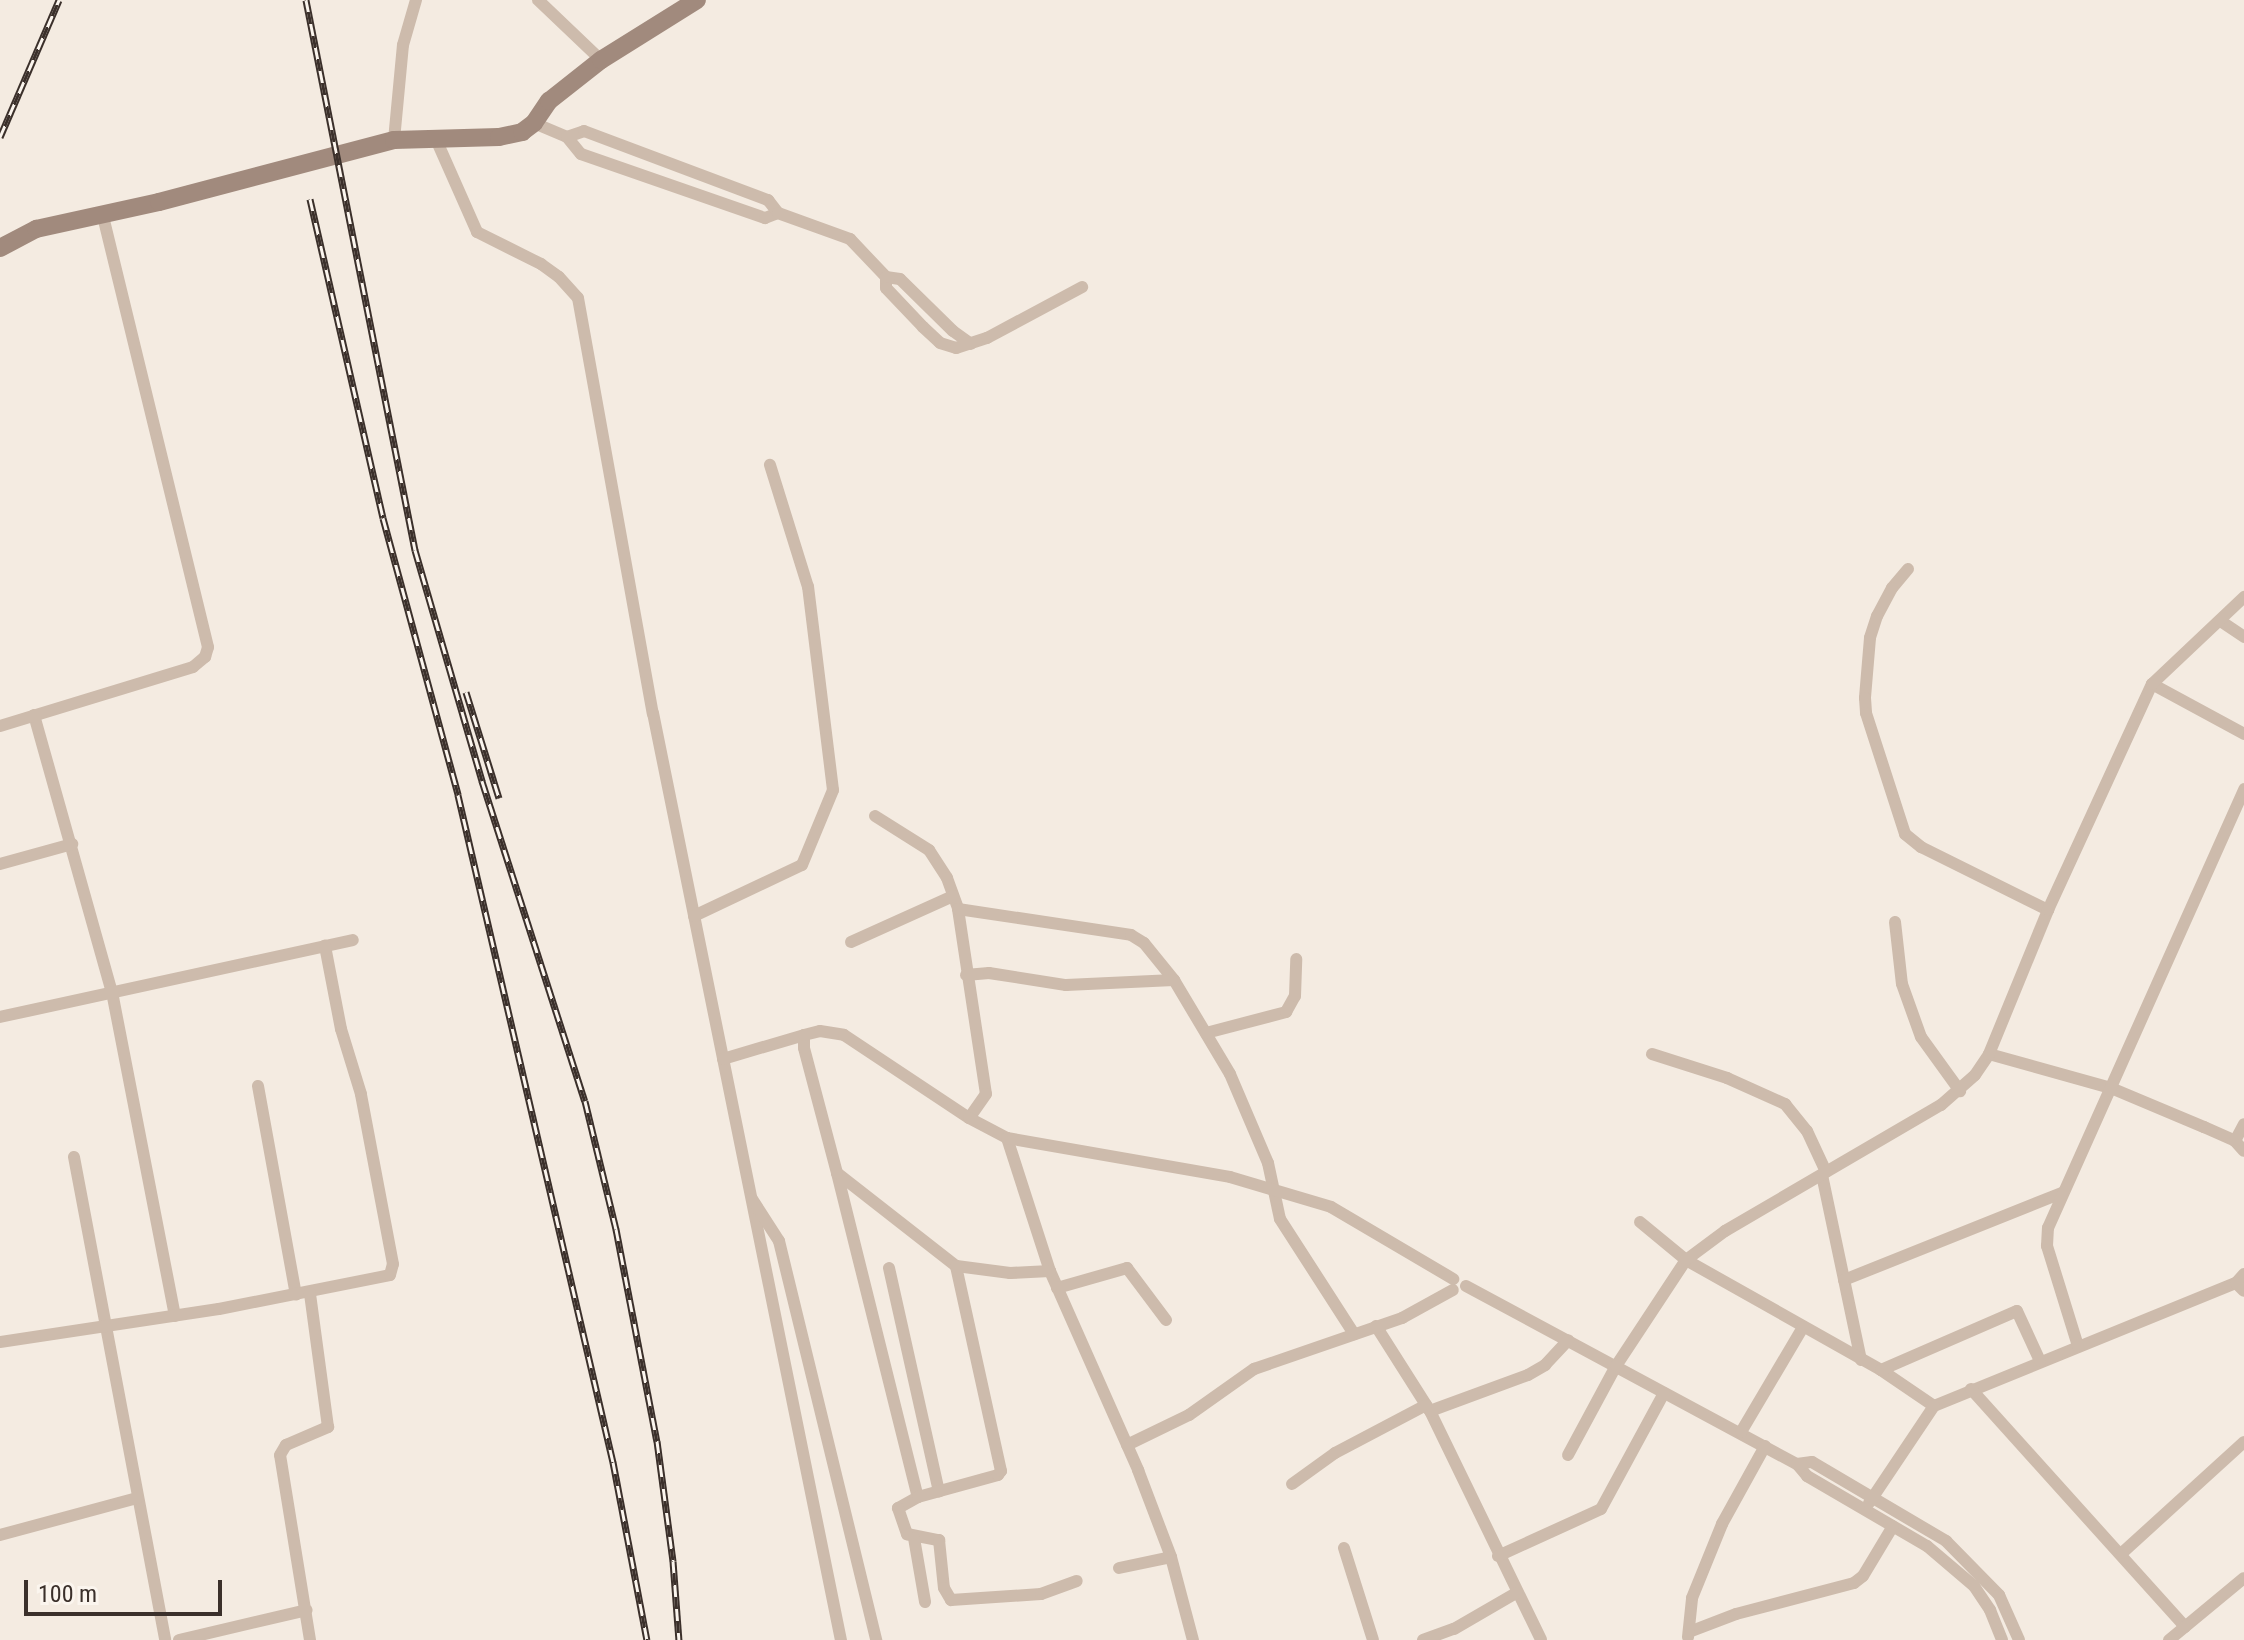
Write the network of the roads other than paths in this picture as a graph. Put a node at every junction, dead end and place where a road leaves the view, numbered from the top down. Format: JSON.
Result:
{"nodes":[{"id":1,"x":416,"y":0,"type":"edge"},
{"id":2,"x":538,"y":0,"type":"edge"},
{"id":3,"x":697,"y":0,"type":"edge"},
{"id":4,"x":601,"y":60,"type":"junction"},
{"id":5,"x":534,"y":123,"type":"junction"},
{"id":6,"x":435,"y":137,"type":"junction"},
{"id":7,"x":567,"y":137,"type":"junction"},
{"id":8,"x":394,"y":140,"type":"junction"},
{"id":9,"x":778,"y":213,"type":"junction"},
{"id":10,"x":103,"y":216,"type":"junction"},
{"id":11,"x":0,"y":248,"type":"edge"},
{"id":12,"x":1082,"y":287,"type":"dead end"},
{"id":13,"x":770,"y":465,"type":"dead end"},
{"id":14,"x":1908,"y":569,"type":"dead end"},
{"id":15,"x":2244,"y":597,"type":"edge"},
{"id":16,"x":2222,"y":622,"type":"junction"},
{"id":17,"x":2244,"y":637,"type":"edge"},
{"id":18,"x":2152,"y":684,"type":"junction"},
{"id":19,"x":34,"y":715,"type":"junction"},
{"id":20,"x":0,"y":726,"type":"edge"},
{"id":21,"x":2244,"y":734,"type":"edge"},
{"id":22,"x":2244,"y":789,"type":"edge"},
{"id":23,"x":875,"y":816,"type":"dead end"},
{"id":24,"x":72,"y":844,"type":"junction"},
{"id":25,"x":0,"y":864,"type":"edge"},
{"id":26,"x":956,"y":902,"type":"junction"},
{"id":27,"x":2048,"y":910,"type":"junction"},
{"id":28,"x":694,"y":916,"type":"junction"},
{"id":29,"x":1895,"y":922,"type":"dead end"},
{"id":30,"x":353,"y":940,"type":"dead end"},
{"id":31,"x":851,"y":942,"type":"dead end"},
{"id":32,"x":325,"y":946,"type":"junction"},
{"id":33,"x":1296,"y":959,"type":"dead end"},
{"id":34,"x":966,"y":975,"type":"junction"},
{"id":35,"x":1174,"y":980,"type":"junction"},
{"id":36,"x":112,"y":992,"type":"junction"},
{"id":37,"x":0,"y":1017,"type":"edge"},
{"id":38,"x":1206,"y":1033,"type":"junction"},
{"id":39,"x":804,"y":1035,"type":"junction"},
{"id":40,"x":1652,"y":1054,"type":"dead end"},
{"id":41,"x":1989,"y":1054,"type":"junction"},
{"id":42,"x":723,"y":1059,"type":"junction"},
{"id":43,"x":258,"y":1086,"type":"dead end"},
{"id":44,"x":2111,"y":1088,"type":"junction"},
{"id":45,"x":1960,"y":1091,"type":"junction"},
{"id":46,"x":969,"y":1118,"type":"junction"},
{"id":47,"x":2244,"y":1124,"type":"edge"},
{"id":48,"x":1007,"y":1138,"type":"junction"},
{"id":49,"x":2239,"y":1146,"type":"edge"},
{"id":50,"x":74,"y":1157,"type":"dead end"},
{"id":51,"x":837,"y":1173,"type":"junction"},
{"id":52,"x":1824,"y":1173,"type":"junction"},
{"id":53,"x":1273,"y":1190,"type":"junction"},
{"id":54,"x":2062,"y":1193,"type":"junction"},
{"id":55,"x":751,"y":1198,"type":"junction"},
{"id":56,"x":1640,"y":1222,"type":"dead end"},
{"id":57,"x":1686,"y":1260,"type":"junction"},
{"id":58,"x":956,"y":1266,"type":"junction"},
{"id":59,"x":889,"y":1268,"type":"dead end"},
{"id":60,"x":1050,"y":1271,"type":"junction"},
{"id":61,"x":1844,"y":1280,"type":"junction"},
{"id":62,"x":2241,"y":1283,"type":"edge"},
{"id":63,"x":1458,"y":1285,"type":"junction"},
{"id":64,"x":1057,"y":1288,"type":"junction"},
{"id":65,"x":310,"y":1293,"type":"junction"},
{"id":66,"x":296,"y":1295,"type":"junction"},
{"id":67,"x":175,"y":1316,"type":"junction"},
{"id":68,"x":1166,"y":1320,"type":"dead end"},
{"id":69,"x":1376,"y":1326,"type":"junction"},
{"id":70,"x":105,"y":1327,"type":"junction"},
{"id":71,"x":1803,"y":1327,"type":"junction"},
{"id":72,"x":1354,"y":1334,"type":"junction"},
{"id":73,"x":1568,"y":1340,"type":"junction"},
{"id":74,"x":0,"y":1342,"type":"edge"},
{"id":75,"x":2078,"y":1346,"type":"junction"},
{"id":76,"x":1861,"y":1360,"type":"junction"},
{"id":77,"x":2040,"y":1361,"type":"junction"},
{"id":78,"x":1616,"y":1366,"type":"junction"},
{"id":79,"x":1881,"y":1370,"type":"junction"},
{"id":80,"x":1971,"y":1389,"type":"junction"},
{"id":81,"x":1664,"y":1393,"type":"junction"},
{"id":82,"x":1934,"y":1406,"type":"junction"},
{"id":83,"x":1428,"y":1408,"type":"junction"},
{"id":84,"x":1741,"y":1432,"type":"junction"},
{"id":85,"x":2244,"y":1442,"type":"edge"},
{"id":86,"x":1127,"y":1445,"type":"junction"},
{"id":87,"x":1765,"y":1446,"type":"junction"},
{"id":88,"x":1568,"y":1455,"type":"dead end"},
{"id":89,"x":1797,"y":1464,"type":"junction"},
{"id":90,"x":1838,"y":1476,"type":"junction"},
{"id":91,"x":1292,"y":1484,"type":"dead end"},
{"id":92,"x":1830,"y":1490,"type":"junction"},
{"id":93,"x":939,"y":1491,"type":"junction"},
{"id":94,"x":1874,"y":1496,"type":"junction"},
{"id":95,"x":918,"y":1497,"type":"junction"},
{"id":96,"x":137,"y":1498,"type":"junction"},
{"id":97,"x":1865,"y":1509,"type":"junction"},
{"id":98,"x":1893,"y":1526,"type":"junction"},
{"id":99,"x":0,"y":1535,"type":"edge"},
{"id":100,"x":914,"y":1538,"type":"junction"},
{"id":101,"x":1344,"y":1548,"type":"dead end"},
{"id":102,"x":2122,"y":1553,"type":"junction"},
{"id":103,"x":1961,"y":1554,"type":"junction"},
{"id":104,"x":1498,"y":1556,"type":"junction"},
{"id":105,"x":1171,"y":1557,"type":"junction"},
{"id":106,"x":1953,"y":1565,"type":"junction"},
{"id":107,"x":1119,"y":1568,"type":"dead end"},
{"id":108,"x":2243,"y":1580,"type":"edge"},
{"id":109,"x":1077,"y":1581,"type":"dead end"},
{"id":110,"x":1516,"y":1593,"type":"junction"},
{"id":111,"x":925,"y":1602,"type":"dead end"},
{"id":112,"x":307,"y":1610,"type":"junction"},
{"id":113,"x":2185,"y":1627,"type":"junction"},
{"id":114,"x":1688,"y":1636,"type":"edge"},
{"id":115,"x":165,"y":1640,"type":"edge"},
{"id":116,"x":179,"y":1640,"type":"edge"},
{"id":117,"x":310,"y":1640,"type":"edge"},
{"id":118,"x":841,"y":1640,"type":"edge"},
{"id":119,"x":876,"y":1640,"type":"edge"},
{"id":120,"x":1193,"y":1640,"type":"edge"},
{"id":121,"x":1373,"y":1640,"type":"edge"},
{"id":122,"x":1423,"y":1640,"type":"edge"},
{"id":123,"x":1541,"y":1640,"type":"edge"},
{"id":124,"x":2002,"y":1640,"type":"edge"},
{"id":125,"x":2019,"y":1640,"type":"edge"},
{"id":126,"x":2169,"y":1640,"type":"edge"}],
"edges":[{"from":1,"to":8,"type":"street"},
{"from":2,"to":4,"type":"street"},
{"from":3,"to":4,"type":"street"},
{"from":4,"to":5,"type":"street"},
{"from":5,"to":6,"type":"street"},
{"from":5,"to":7,"type":"street"},
{"from":6,"to":8,"type":"street"},
{"from":6,"to":28,"type":"street"},
{"from":7,"to":9,"type":"street"},
{"from":7,"to":9,"type":"street"},
{"from":8,"to":10,"type":"street"},
{"from":9,"to":12,"type":"street"},
{"from":10,"to":11,"type":"street"},
{"from":10,"to":19,"type":"street"},
{"from":13,"to":28,"type":"street"},
{"from":14,"to":27,"type":"street"},
{"from":15,"to":16,"type":"street"},
{"from":16,"to":17,"type":"street"},
{"from":16,"to":18,"type":"street"},
{"from":18,"to":21,"type":"street"},
{"from":18,"to":27,"type":"street"},
{"from":19,"to":20,"type":"street"},
{"from":19,"to":24,"type":"street"},
{"from":22,"to":44,"type":"street"},
{"from":23,"to":26,"type":"street"},
{"from":24,"to":25,"type":"street"},
{"from":24,"to":36,"type":"street"},
{"from":26,"to":31,"type":"street"},
{"from":26,"to":34,"type":"street"},
{"from":26,"to":35,"type":"street"},
{"from":27,"to":41,"type":"street"},
{"from":28,"to":42,"type":"street"},
{"from":29,"to":45,"type":"street"},
{"from":30,"to":32,"type":"street"},
{"from":32,"to":36,"type":"street"},
{"from":32,"to":65,"type":"street"},
{"from":33,"to":38,"type":"street"},
{"from":34,"to":35,"type":"street"},
{"from":34,"to":46,"type":"street"},
{"from":35,"to":38,"type":"street"},
{"from":36,"to":37,"type":"street"},
{"from":36,"to":67,"type":"street"},
{"from":38,"to":53,"type":"street"},
{"from":39,"to":42,"type":"street"},
{"from":39,"to":46,"type":"street"},
{"from":39,"to":51,"type":"street"},
{"from":40,"to":52,"type":"street"},
{"from":41,"to":44,"type":"street"},
{"from":41,"to":45,"type":"street"},
{"from":42,"to":55,"type":"street"},
{"from":43,"to":66,"type":"street"},
{"from":44,"to":49,"type":"street"},
{"from":44,"to":54,"type":"street"},
{"from":45,"to":52,"type":"street"},
{"from":46,"to":48,"type":"street"},
{"from":47,"to":49,"type":"street"},
{"from":48,"to":53,"type":"street"},
{"from":48,"to":60,"type":"street"},
{"from":50,"to":70,"type":"street"},
{"from":51,"to":58,"type":"street"},
{"from":51,"to":95,"type":"street"},
{"from":52,"to":57,"type":"street"},
{"from":52,"to":61,"type":"street"},
{"from":53,"to":63,"type":"street"},
{"from":53,"to":72,"type":"street"},
{"from":54,"to":61,"type":"street"},
{"from":54,"to":75,"type":"street"},
{"from":55,"to":118,"type":"street"},
{"from":55,"to":119,"type":"street"},
{"from":56,"to":57,"type":"street"},
{"from":57,"to":71,"type":"street"},
{"from":57,"to":78,"type":"street"},
{"from":58,"to":60,"type":"street"},
{"from":58,"to":93,"type":"street"},
{"from":59,"to":93,"type":"street"},
{"from":60,"to":64,"type":"street"},
{"from":61,"to":76,"type":"street"},
{"from":62,"to":75,"type":"street"},
{"from":63,"to":69,"type":"street"},
{"from":63,"to":73,"type":"street"},
{"from":64,"to":68,"type":"street"},
{"from":64,"to":86,"type":"street"},
{"from":65,"to":66,"type":"street"},
{"from":65,"to":112,"type":"street"},
{"from":66,"to":67,"type":"street"},
{"from":67,"to":70,"type":"street"},
{"from":69,"to":72,"type":"street"},
{"from":69,"to":83,"type":"street"},
{"from":70,"to":74,"type":"street"},
{"from":70,"to":96,"type":"street"},
{"from":71,"to":76,"type":"street"},
{"from":71,"to":84,"type":"street"},
{"from":72,"to":86,"type":"street"},
{"from":73,"to":78,"type":"street"},
{"from":73,"to":83,"type":"street"},
{"from":75,"to":77,"type":"street"},
{"from":76,"to":79,"type":"street"},
{"from":77,"to":79,"type":"street"},
{"from":77,"to":80,"type":"street"},
{"from":78,"to":81,"type":"street"},
{"from":78,"to":88,"type":"street"},
{"from":79,"to":82,"type":"street"},
{"from":80,"to":82,"type":"street"},
{"from":80,"to":102,"type":"street"},
{"from":81,"to":84,"type":"street"},
{"from":81,"to":104,"type":"street"},
{"from":82,"to":94,"type":"street"},
{"from":83,"to":91,"type":"street"},
{"from":83,"to":104,"type":"street"},
{"from":84,"to":87,"type":"street"},
{"from":85,"to":102,"type":"street"},
{"from":86,"to":105,"type":"street"},
{"from":87,"to":89,"type":"street"},
{"from":87,"to":114,"type":"street"},
{"from":89,"to":90,"type":"street"},
{"from":89,"to":92,"type":"street"},
{"from":90,"to":92,"type":"street"},
{"from":90,"to":94,"type":"street"},
{"from":92,"to":97,"type":"street"},
{"from":93,"to":95,"type":"street"},
{"from":94,"to":97,"type":"street"},
{"from":94,"to":103,"type":"street"},
{"from":95,"to":100,"type":"street"},
{"from":96,"to":99,"type":"street"},
{"from":96,"to":115,"type":"street"},
{"from":97,"to":98,"type":"street"},
{"from":98,"to":106,"type":"street"},
{"from":98,"to":114,"type":"street"},
{"from":100,"to":109,"type":"street"},
{"from":100,"to":111,"type":"street"},
{"from":101,"to":121,"type":"street"},
{"from":102,"to":113,"type":"street"},
{"from":103,"to":106,"type":"street"},
{"from":103,"to":125,"type":"street"},
{"from":104,"to":110,"type":"street"},
{"from":105,"to":107,"type":"street"},
{"from":105,"to":120,"type":"street"},
{"from":106,"to":124,"type":"street"},
{"from":108,"to":113,"type":"street"},
{"from":110,"to":122,"type":"street"},
{"from":110,"to":123,"type":"street"},
{"from":112,"to":116,"type":"street"},
{"from":112,"to":117,"type":"street"},
{"from":113,"to":126,"type":"street"}]}
